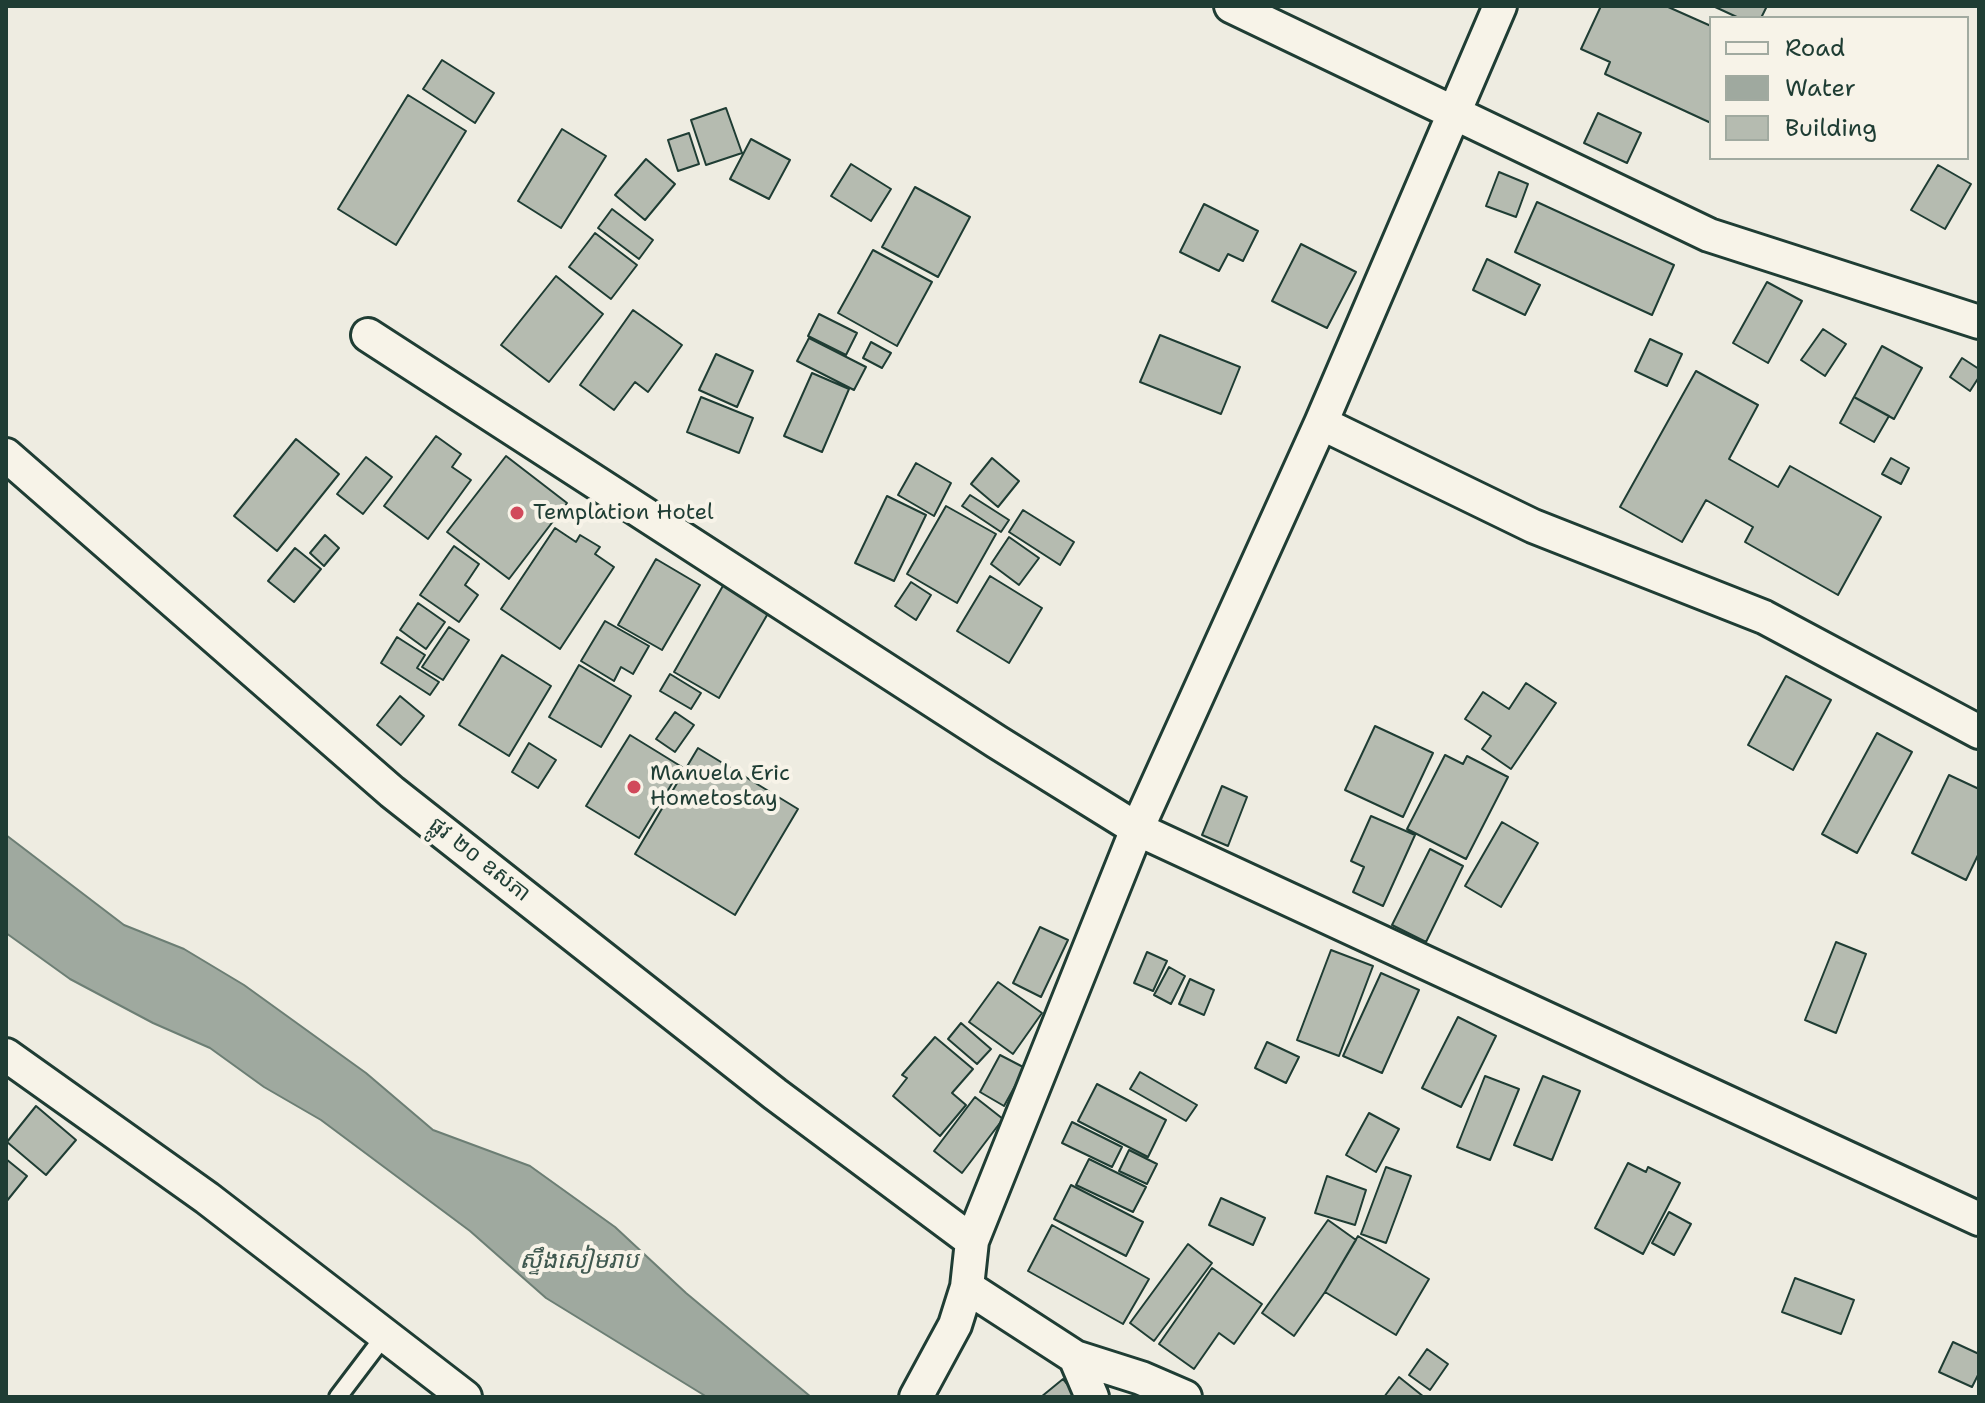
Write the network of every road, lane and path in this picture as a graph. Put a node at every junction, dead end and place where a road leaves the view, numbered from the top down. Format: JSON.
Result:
{"nodes":[{"id":1,"x":1231,"y":6,"type":"edge"},
{"id":2,"x":1500,"y":6,"type":"edge"},
{"id":3,"x":1453,"y":113,"type":"junction"},
{"id":4,"x":1979,"y":322,"type":"edge"},
{"id":5,"x":368,"y":335,"type":"dead end"},
{"id":6,"x":1321,"y":423,"type":"junction"},
{"id":7,"x":6,"y":455,"type":"edge"},
{"id":8,"x":1979,"y":732,"type":"edge"},
{"id":9,"x":1137,"y":829,"type":"junction"},
{"id":10,"x":6,"y":1055,"type":"edge"},
{"id":11,"x":1979,"y":1219,"type":"edge"},
{"id":12,"x":972,"y":1241,"type":"junction"},
{"id":13,"x":967,"y":1287,"type":"junction"},
{"id":14,"x":385,"y":1335,"type":"junction"},
{"id":15,"x":1075,"y":1357,"type":"junction"},
{"id":16,"x":917,"y":1396,"type":"edge"},
{"id":17,"x":338,"y":1397,"type":"edge"},
{"id":18,"x":465,"y":1397,"type":"edge"},
{"id":19,"x":1092,"y":1397,"type":"edge"},
{"id":20,"x":1185,"y":1397,"type":"edge"}],
"edges":[{"from":1,"to":3,"type":"street"},
{"from":2,"to":3,"type":"street"},
{"from":3,"to":4,"type":"street"},
{"from":3,"to":6,"type":"street"},
{"from":5,"to":9,"type":"street"},
{"from":6,"to":8,"type":"street"},
{"from":6,"to":9,"type":"street"},
{"from":7,"to":12,"type":"street","name":"ផ្លូវ ២០ ឧសភា"},
{"from":9,"to":11,"type":"street"},
{"from":9,"to":12,"type":"street"},
{"from":10,"to":14,"type":"street"},
{"from":12,"to":13,"type":"street"},
{"from":13,"to":15,"type":"street"},
{"from":13,"to":16,"type":"street"},
{"from":14,"to":17,"type":"lane"},
{"from":14,"to":18,"type":"street"},
{"from":15,"to":19,"type":"street"},
{"from":15,"to":20,"type":"street"}]}
